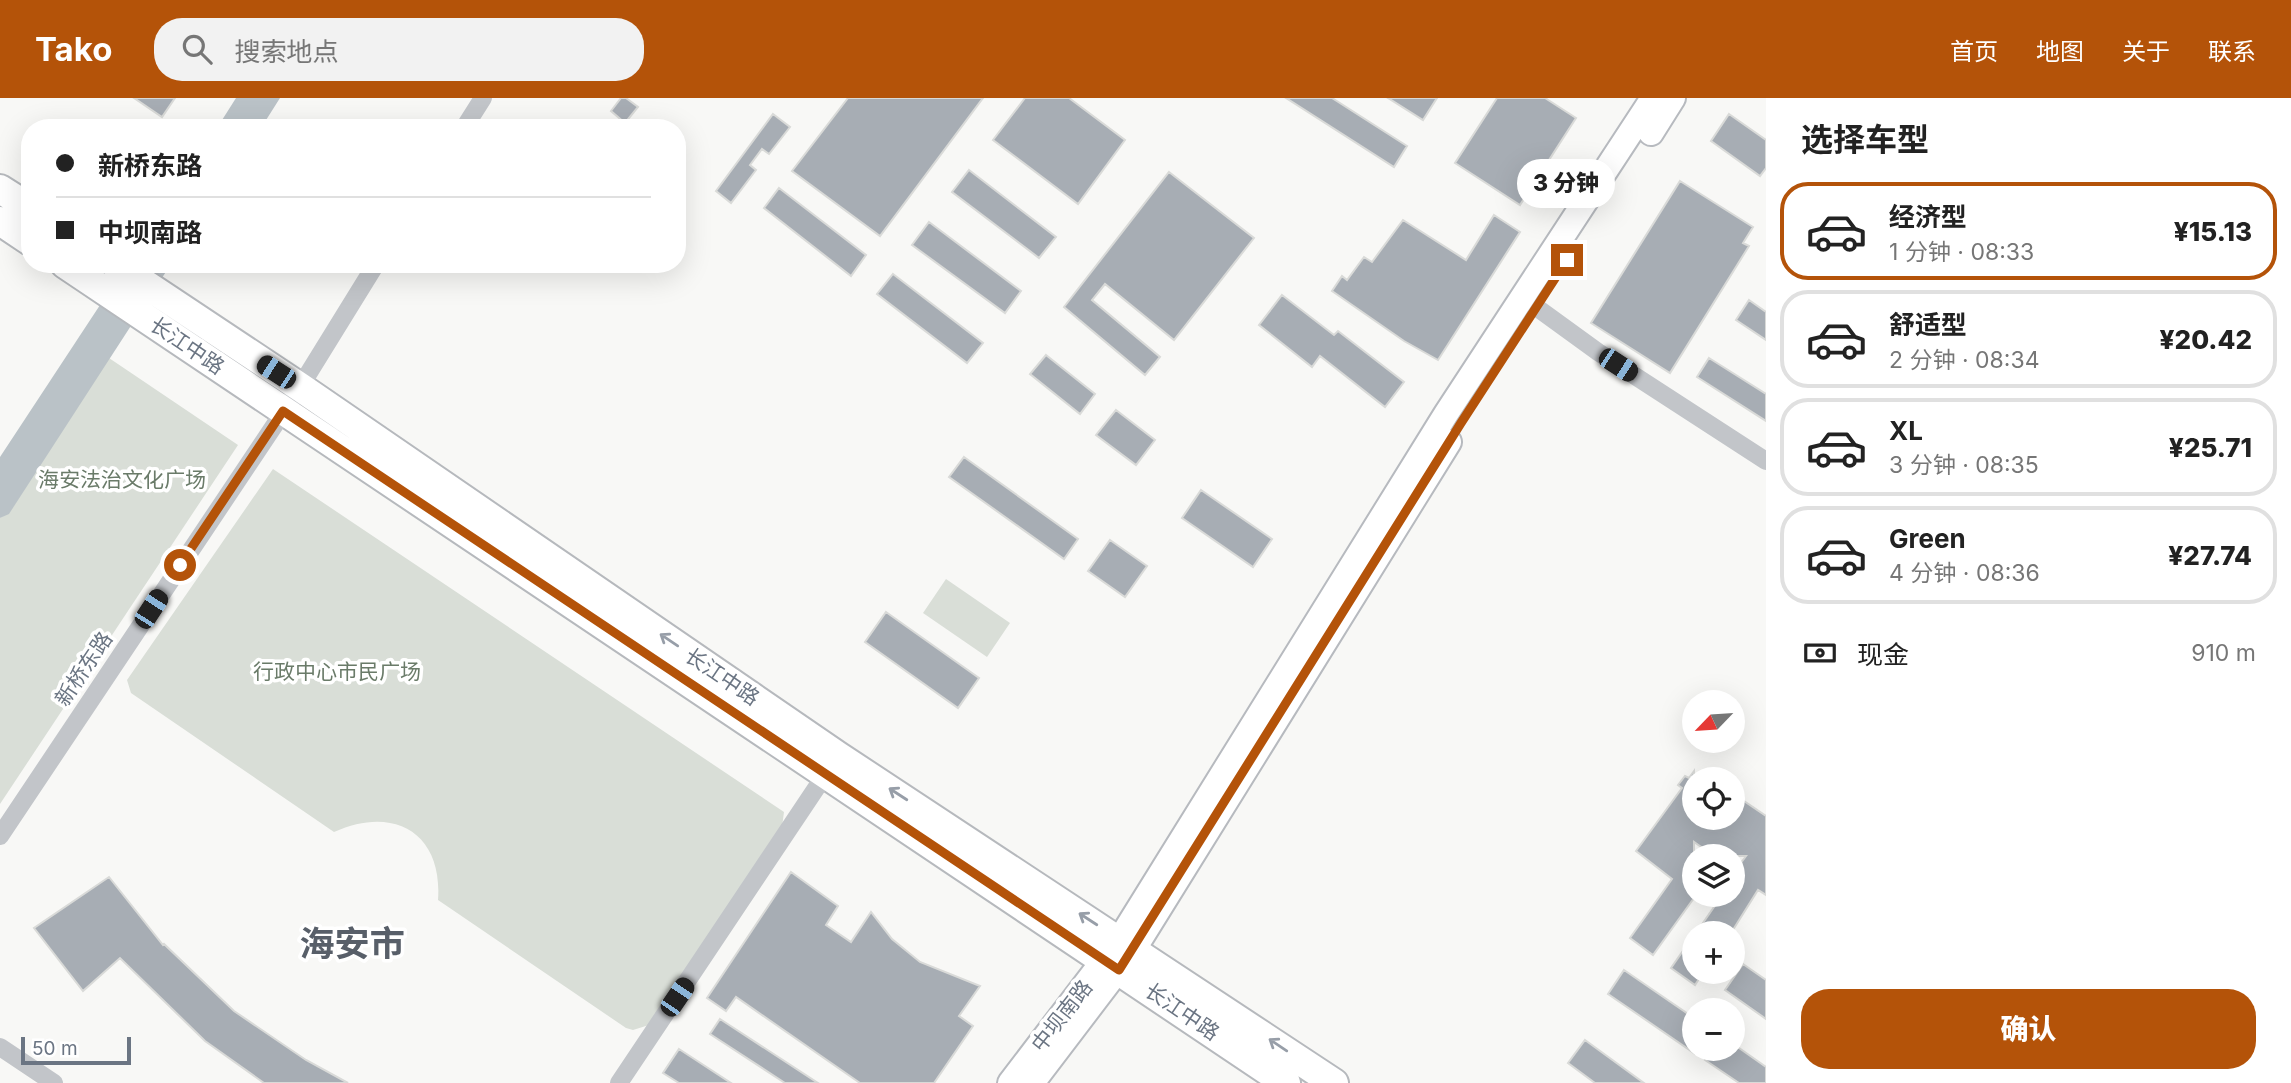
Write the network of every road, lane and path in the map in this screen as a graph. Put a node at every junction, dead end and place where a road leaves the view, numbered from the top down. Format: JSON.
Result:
{"nodes":[{"id":1,"x":484,"y":98,"type":"edge"},
{"id":2,"x":1653,"y":98,"type":"edge"},
{"id":3,"x":1673,"y":98,"type":"edge"},
{"id":4,"x":470,"y":119,"type":"edge"},
{"id":5,"x":0,"y":189,"type":"edge"},
{"id":6,"x":21,"y":202,"type":"edge"},
{"id":7,"x":0,"y":221,"type":"edge"},
{"id":8,"x":21,"y":235,"type":"edge"},
{"id":9,"x":111,"y":273,"type":"edge"},
{"id":10,"x":370,"y":273,"type":"edge"},
{"id":11,"x":153,"y":307,"type":"junction"},
{"id":12,"x":1536,"y":307,"type":"junction"},
{"id":13,"x":300,"y":387,"type":"junction"},
{"id":14,"x":283,"y":411,"type":"junction"},
{"id":15,"x":1766,"y":461,"type":"edge"},
{"id":16,"x":832,"y":765,"type":"junction"},
{"id":17,"x":0,"y":836,"type":"edge"},
{"id":18,"x":1120,"y":954,"type":"junction"},
{"id":19,"x":0,"y":1046,"type":"edge"},
{"id":20,"x":54,"y":1083,"type":"edge"},
{"id":21,"x":619,"y":1083,"type":"edge"},
{"id":22,"x":1010,"y":1083,"type":"edge"},
{"id":23,"x":1032,"y":1083,"type":"edge"},
{"id":24,"x":1286,"y":1083,"type":"edge"},
{"id":25,"x":1334,"y":1083,"type":"edge"}],
"edges":[{"from":1,"to":4,"type":"street"},
{"from":2,"to":18,"type":"main road","name":"中坝南路"},
{"from":3,"to":12,"type":"main road","name":"中坝南路"},
{"from":5,"to":6,"type":"main road"},
{"from":7,"to":8,"type":"main road"},
{"from":9,"to":11,"type":"main road","name":"长江中路"},
{"from":10,"to":13,"type":"street","name":"新桥东路"},
{"from":11,"to":13,"type":"main road","name":"长江中路"},
{"from":11,"to":14,"type":"main road","name":"长江中路"},
{"from":12,"to":15,"type":"street"},
{"from":12,"to":18,"type":"main road","name":"中坝南路"},
{"from":13,"to":14,"type":"street","name":"新桥东路"},
{"from":16,"to":13,"type":"main road","name":"长江中路","one_way":true},
{"from":14,"to":16,"type":"main road","name":"长江中路"},
{"from":14,"to":17,"type":"street","name":"新桥东路"},
{"from":16,"to":18,"type":"main road","name":"长江中路"},
{"from":16,"to":21,"type":"street"},
{"from":18,"to":22,"type":"main road","name":"中坝南路"},
{"from":18,"to":23,"type":"main road","name":"中坝南路"},
{"from":18,"to":24,"type":"main road","name":"长江中路"},
{"from":25,"to":18,"type":"main road","name":"长江中路","one_way":true},
{"from":19,"to":20,"type":"street"}]}
